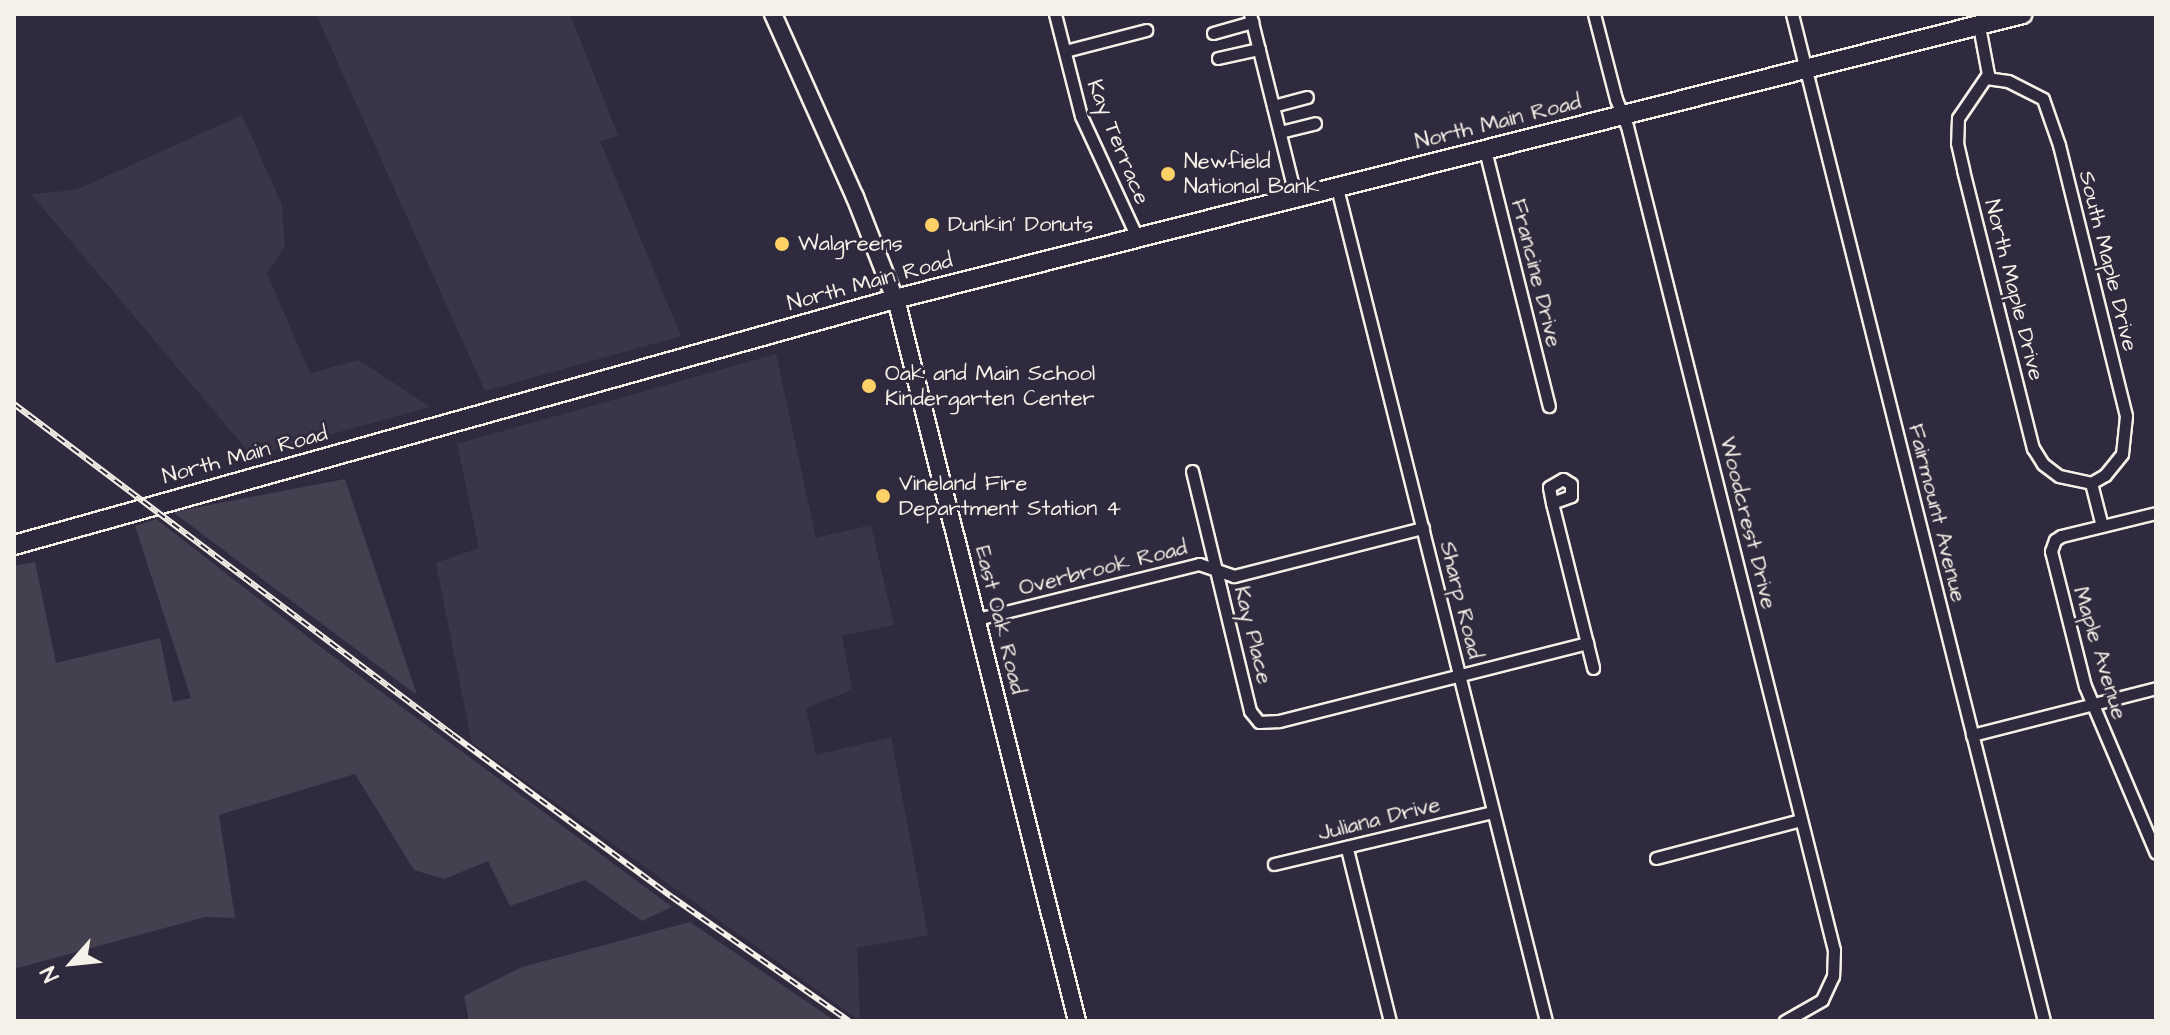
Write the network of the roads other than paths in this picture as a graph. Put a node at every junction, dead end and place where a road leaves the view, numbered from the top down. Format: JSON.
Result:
{"nodes":[{"id":1,"x":773,"y":14,"type":"edge"},
{"id":2,"x":1055,"y":14,"type":"edge"},
{"id":3,"x":1594,"y":14,"type":"edge"},
{"id":4,"x":1792,"y":14,"type":"edge"},
{"id":5,"x":2018,"y":15,"type":"edge"},
{"id":6,"x":1251,"y":18,"type":"edge"},
{"id":7,"x":1979,"y":26,"type":"junction"},
{"id":8,"x":1146,"y":30,"type":"dead end"},
{"id":9,"x":1213,"y":33,"type":"dead end"},
{"id":10,"x":1259,"y":49,"type":"junction"},
{"id":11,"x":1065,"y":51,"type":"junction"},
{"id":12,"x":1218,"y":58,"type":"dead end"},
{"id":13,"x":1806,"y":70,"type":"junction"},
{"id":14,"x":1986,"y":78,"type":"junction"},
{"id":15,"x":1307,"y":97,"type":"dead end"},
{"id":16,"x":1273,"y":106,"type":"junction"},
{"id":17,"x":1623,"y":116,"type":"junction"},
{"id":18,"x":1315,"y":123,"type":"dead end"},
{"id":19,"x":1280,"y":132,"type":"junction"},
{"id":20,"x":1485,"y":150,"type":"junction"},
{"id":21,"x":1337,"y":188,"type":"junction"},
{"id":22,"x":1296,"y":198,"type":"junction"},
{"id":23,"x":1137,"y":237,"type":"junction"},
{"id":24,"x":895,"y":299,"type":"junction"},
{"id":25,"x":1549,"y":406,"type":"dead end"},
{"id":26,"x":1192,"y":471,"type":"dead end"},
{"id":27,"x":2091,"y":483,"type":"junction"},
{"id":28,"x":1552,"y":503,"type":"dead end"},
{"id":29,"x":2156,"y":513,"type":"edge"},
{"id":30,"x":2102,"y":526,"type":"junction"},
{"id":31,"x":1423,"y":528,"type":"junction"},
{"id":32,"x":14,"y":545,"type":"edge"},
{"id":33,"x":1216,"y":570,"type":"junction"},
{"id":34,"x":977,"y":619,"type":"junction"},
{"id":35,"x":1587,"y":643,"type":"junction"},
{"id":36,"x":1593,"y":668,"type":"dead end"},
{"id":37,"x":1459,"y":675,"type":"junction"},
{"id":38,"x":2156,"y":688,"type":"edge"},
{"id":39,"x":2092,"y":704,"type":"junction"},
{"id":40,"x":1972,"y":735,"type":"junction"},
{"id":41,"x":1493,"y":812,"type":"junction"},
{"id":42,"x":1801,"y":820,"type":"junction"},
{"id":43,"x":1347,"y":849,"type":"junction"},
{"id":44,"x":2156,"y":853,"type":"edge"},
{"id":45,"x":1656,"y":858,"type":"dead end"},
{"id":46,"x":1274,"y":864,"type":"dead end"},
{"id":47,"x":1077,"y":1021,"type":"edge"},
{"id":48,"x":1390,"y":1021,"type":"edge"},
{"id":49,"x":1546,"y":1021,"type":"edge"},
{"id":50,"x":1785,"y":1021,"type":"edge"},
{"id":51,"x":2044,"y":1021,"type":"edge"}],
"edges":[{"from":1,"to":24,"type":"street","name":"East Oak Road"},
{"from":2,"to":11,"type":"street","name":"Kay Terrace"},
{"from":3,"to":17,"type":"street","name":"Woodcrest Drive"},
{"from":4,"to":13,"type":"street","name":"Fairmount Avenue"},
{"from":5,"to":7,"type":"main road","name":"North Main Road"},
{"from":6,"to":9,"type":"street"},
{"from":6,"to":10,"type":"street"},
{"from":7,"to":13,"type":"main road","name":"North Main Road"},
{"from":7,"to":14,"type":"street"},
{"from":8,"to":11,"type":"street"},
{"from":10,"to":12,"type":"street"},
{"from":10,"to":16,"type":"street"},
{"from":11,"to":23,"type":"street","name":"Kay Terrace"},
{"from":13,"to":17,"type":"main road","name":"North Main Road"},
{"from":13,"to":40,"type":"street","name":"Fairmount Avenue"},
{"from":14,"to":27,"type":"street","name":"North Maple Drive"},
{"from":14,"to":27,"type":"street","name":"South Maple Drive"},
{"from":15,"to":16,"type":"street"},
{"from":16,"to":19,"type":"street"},
{"from":17,"to":20,"type":"main road","name":"North Main Road"},
{"from":17,"to":42,"type":"street","name":"Woodcrest Drive"},
{"from":18,"to":19,"type":"street"},
{"from":19,"to":22,"type":"street"},
{"from":20,"to":21,"type":"main road","name":"North Main Road"},
{"from":20,"to":25,"type":"street","name":"Francine Drive"},
{"from":21,"to":22,"type":"main road","name":"North Main Road"},
{"from":21,"to":31,"type":"street","name":"Sharp Road"},
{"from":22,"to":23,"type":"main road","name":"North Main Road"},
{"from":23,"to":24,"type":"main road","name":"North Main Road"},
{"from":24,"to":32,"type":"main road","name":"North Main Road"},
{"from":24,"to":34,"type":"street","name":"East Oak Road"},
{"from":26,"to":33,"type":"street","name":"Kay Place"},
{"from":27,"to":30,"type":"street"},
{"from":28,"to":35,"type":"street"},
{"from":29,"to":30,"type":"street"},
{"from":30,"to":39,"type":"street","name":"Maple Avenue"},
{"from":31,"to":33,"type":"street","name":"Overbrook Road"},
{"from":31,"to":37,"type":"street","name":"Sharp Road"},
{"from":33,"to":34,"type":"street","name":"Overbrook Road"},
{"from":33,"to":37,"type":"street","name":"Kay Place"},
{"from":34,"to":47,"type":"street","name":"East Oak Road"},
{"from":35,"to":36,"type":"street"},
{"from":35,"to":37,"type":"street"},
{"from":37,"to":41,"type":"street","name":"Sharp Road"},
{"from":38,"to":39,"type":"street"},
{"from":39,"to":40,"type":"street"},
{"from":39,"to":44,"type":"street","name":"Maple Avenue"},
{"from":40,"to":51,"type":"street","name":"Fairmount Avenue"},
{"from":41,"to":43,"type":"street","name":"Juliana Drive"},
{"from":41,"to":49,"type":"street","name":"Sharp Road"},
{"from":42,"to":45,"type":"street"},
{"from":42,"to":50,"type":"street","name":"Woodcrest Drive"},
{"from":43,"to":46,"type":"street","name":"Juliana Drive"},
{"from":43,"to":48,"type":"street"}]}
